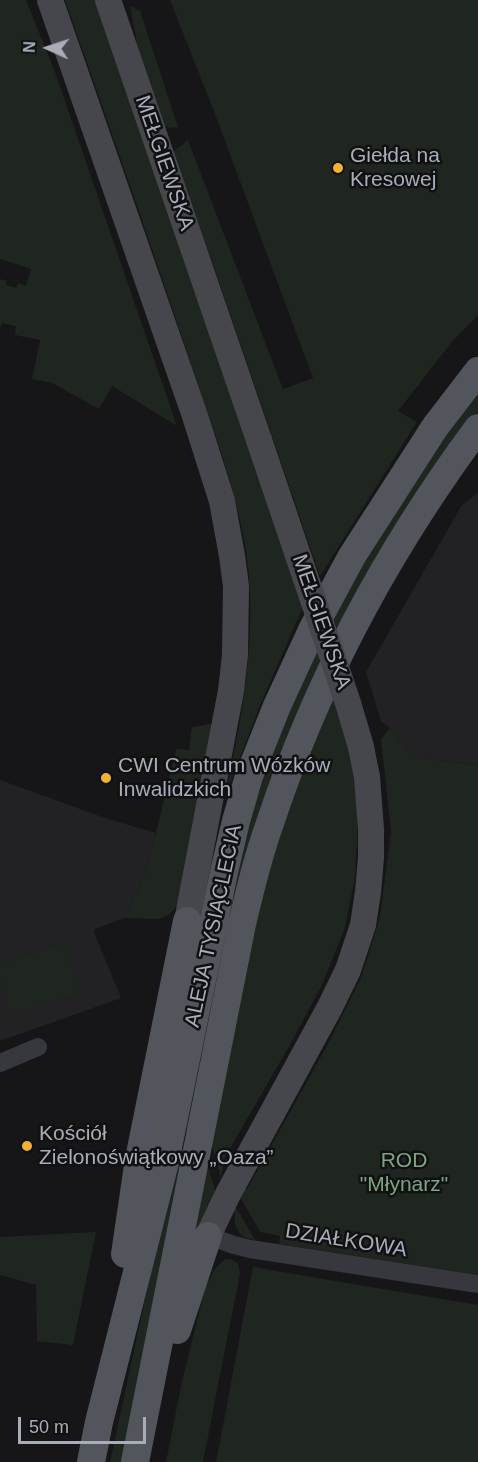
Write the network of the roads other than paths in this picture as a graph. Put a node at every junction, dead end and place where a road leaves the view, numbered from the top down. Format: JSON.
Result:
{"nodes":[{"id":1,"x":50,"y":0,"type":"edge"},
{"id":2,"x":108,"y":0,"type":"edge"},
{"id":3,"x":478,"y":371,"type":"edge"},
{"id":4,"x":478,"y":428,"type":"edge"},
{"id":5,"x":187,"y":921,"type":"joint"},
{"id":6,"x":38,"y":1047,"type":"dead end"},
{"id":7,"x":0,"y":1063,"type":"edge"},
{"id":8,"x":208,"y":1236,"type":"junction"},
{"id":9,"x":478,"y":1284,"type":"edge"},
{"id":10,"x":99,"y":1422,"type":"junction"},
{"id":11,"x":136,"y":1458,"type":"edge"},
{"id":12,"x":91,"y":1462,"type":"edge"}],
"edges":[{"from":1,"to":5,"type":"main road"},
{"from":2,"to":8,"type":"main road","name":"MEŁGIEWSKA","bridge":true},
{"from":3,"to":10,"type":"main road","name":"ALEJA TYSIĄCLECIA"},
{"from":4,"to":11,"type":"main road","name":"ALEJA TYSIĄCLECIA"},
{"from":5,"to":10,"type":"main road"},
{"from":6,"to":7,"type":"street"},
{"from":8,"to":9,"type":"street","name":"DZIAŁKOWA"},
{"from":8,"to":11,"type":"main road"},
{"from":10,"to":12,"type":"main road","name":"ALEJA TYSIĄCLECIA"}]}
